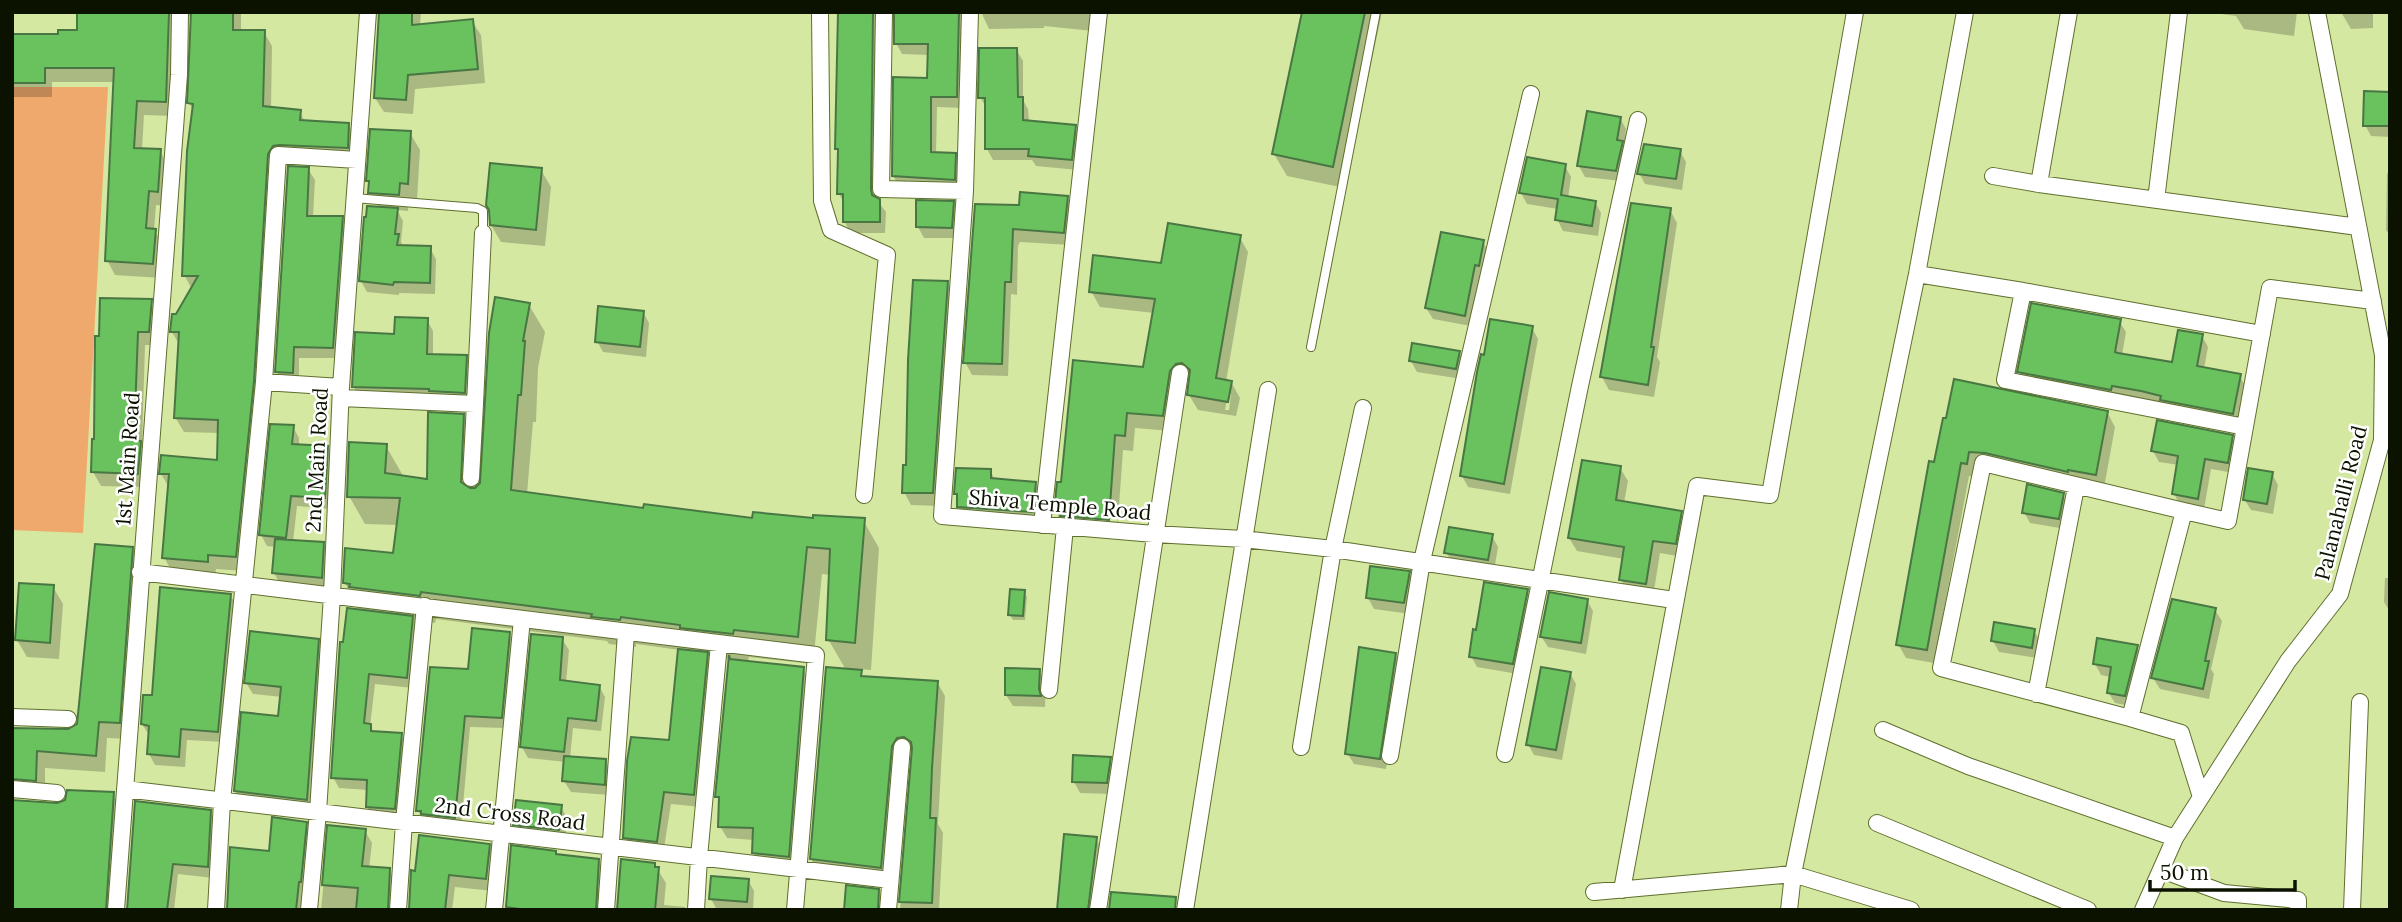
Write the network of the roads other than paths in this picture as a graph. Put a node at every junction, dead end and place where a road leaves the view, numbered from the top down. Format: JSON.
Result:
{"nodes":[{"id":1,"x":180,"y":12,"type":"edge"},
{"id":2,"x":368,"y":12,"type":"edge"},
{"id":3,"x":820,"y":12,"type":"edge"},
{"id":4,"x":884,"y":12,"type":"edge"},
{"id":5,"x":970,"y":12,"type":"edge"},
{"id":6,"x":1099,"y":12,"type":"edge"},
{"id":7,"x":1376,"y":12,"type":"edge"},
{"id":8,"x":1855,"y":12,"type":"edge"},
{"id":9,"x":1965,"y":12,"type":"edge"},
{"id":10,"x":2069,"y":12,"type":"edge"},
{"id":11,"x":2179,"y":12,"type":"edge"},
{"id":12,"x":2317,"y":12,"type":"edge"},
{"id":13,"x":1531,"y":94,"type":"dead end"},
{"id":14,"x":1638,"y":120,"type":"dead end"},
{"id":15,"x":357,"y":160,"type":"junction"},
{"id":16,"x":1993,"y":176,"type":"dead end"},
{"id":17,"x":2039,"y":184,"type":"junction"},
{"id":18,"x":965,"y":191,"type":"junction"},
{"id":19,"x":354,"y":198,"type":"junction"},
{"id":20,"x":2156,"y":200,"type":"junction"},
{"id":21,"x":2358,"y":227,"type":"junction"},
{"id":22,"x":482,"y":233,"type":"joint"},
{"id":23,"x":1917,"y":274,"type":"junction"},
{"id":24,"x":2024,"y":291,"type":"junction"},
{"id":25,"x":2373,"y":301,"type":"junction"},
{"id":26,"x":2262,"y":334,"type":"junction"},
{"id":27,"x":1311,"y":347,"type":"dead end"},
{"id":28,"x":1180,"y":373,"type":"dead end"},
{"id":29,"x":264,"y":382,"type":"junction"},
{"id":30,"x":1268,"y":390,"type":"dead end"},
{"id":31,"x":341,"y":392,"type":"junction"},
{"id":32,"x":475,"y":404,"type":"junction"},
{"id":33,"x":1363,"y":408,"type":"dead end"},
{"id":34,"x":2245,"y":427,"type":"junction"},
{"id":35,"x":2386,"y":441,"type":"edge"},
{"id":36,"x":471,"y":478,"type":"dead end"},
{"id":37,"x":2076,"y":487,"type":"junction"},
{"id":38,"x":864,"y":495,"type":"dead end"},
{"id":39,"x":2184,"y":511,"type":"junction"},
{"id":40,"x":1042,"y":525,"type":"junction"},
{"id":41,"x":1065,"y":527,"type":"junction"},
{"id":42,"x":1154,"y":534,"type":"junction"},
{"id":43,"x":1243,"y":539,"type":"junction"},
{"id":44,"x":1333,"y":549,"type":"junction"},
{"id":45,"x":1422,"y":561,"type":"junction"},
{"id":46,"x":140,"y":572,"type":"junction"},
{"id":47,"x":1541,"y":580,"type":"junction"},
{"id":48,"x":244,"y":585,"type":"junction"},
{"id":49,"x":332,"y":596,"type":"junction"},
{"id":50,"x":1675,"y":600,"type":"junction"},
{"id":51,"x":425,"y":606,"type":"junction"},
{"id":52,"x":523,"y":619,"type":"junction"},
{"id":53,"x":626,"y":633,"type":"junction"},
{"id":54,"x":719,"y":644,"type":"junction"},
{"id":55,"x":1049,"y":690,"type":"dead end"},
{"id":56,"x":2036,"y":694,"type":"junction"},
{"id":57,"x":2360,"y":702,"type":"dead end"},
{"id":58,"x":12,"y":717,"type":"edge"},
{"id":59,"x":2130,"y":718,"type":"junction"},
{"id":60,"x":68,"y":719,"type":"dead end"},
{"id":61,"x":1883,"y":730,"type":"dead end"},
{"id":62,"x":902,"y":747,"type":"dead end"},
{"id":63,"x":1301,"y":747,"type":"dead end"},
{"id":64,"x":1505,"y":754,"type":"dead end"},
{"id":65,"x":1390,"y":756,"type":"dead end"},
{"id":66,"x":12,"y":789,"type":"edge"},
{"id":67,"x":125,"y":789,"type":"junction"},
{"id":68,"x":57,"y":793,"type":"dead end"},
{"id":69,"x":2201,"y":797,"type":"junction"},
{"id":70,"x":222,"y":801,"type":"junction"},
{"id":71,"x":318,"y":812,"type":"junction"},
{"id":72,"x":404,"y":822,"type":"junction"},
{"id":73,"x":1877,"y":823,"type":"dead end"},
{"id":74,"x":502,"y":834,"type":"junction"},
{"id":75,"x":2175,"y":838,"type":"junction"},
{"id":76,"x":612,"y":847,"type":"junction"},
{"id":77,"x":699,"y":858,"type":"junction"},
{"id":78,"x":798,"y":869,"type":"junction"},
{"id":79,"x":2162,"y":870,"type":"junction"},
{"id":80,"x":1793,"y":874,"type":"junction"},
{"id":81,"x":890,"y":880,"type":"junction"},
{"id":82,"x":1622,"y":890,"type":"junction"},
{"id":83,"x":1594,"y":892,"type":"dead end"},
{"id":84,"x":116,"y":910,"type":"edge"},
{"id":85,"x":216,"y":910,"type":"edge"},
{"id":86,"x":309,"y":910,"type":"edge"},
{"id":87,"x":398,"y":910,"type":"edge"},
{"id":88,"x":494,"y":910,"type":"edge"},
{"id":89,"x":606,"y":910,"type":"edge"},
{"id":90,"x":696,"y":910,"type":"edge"},
{"id":91,"x":795,"y":910,"type":"edge"},
{"id":92,"x":888,"y":910,"type":"edge"},
{"id":93,"x":1098,"y":910,"type":"edge"},
{"id":94,"x":1185,"y":910,"type":"edge"},
{"id":95,"x":1789,"y":910,"type":"edge"},
{"id":96,"x":1911,"y":910,"type":"edge"},
{"id":97,"x":2088,"y":910,"type":"edge"},
{"id":98,"x":2143,"y":910,"type":"edge"},
{"id":99,"x":2298,"y":910,"type":"edge"},
{"id":100,"x":2352,"y":910,"type":"edge"}],
"edges":[{"from":1,"to":46,"type":"street","name":"1st Main Road"},
{"from":2,"to":15,"type":"street","name":"2nd Main Road"},
{"from":3,"to":38,"type":"street"},
{"from":4,"to":18,"type":"street"},
{"from":5,"to":18,"type":"street","name":"Shiva Temple Road"},
{"from":6,"to":40,"type":"street"},
{"from":7,"to":27,"type":"lane"},
{"from":8,"to":50,"type":"street"},
{"from":9,"to":23,"type":"street"},
{"from":10,"to":17,"type":"street"},
{"from":11,"to":20,"type":"street"},
{"from":12,"to":21,"type":"street","name":"Palanahalli Road"},
{"from":13,"to":45,"type":"street"},
{"from":14,"to":47,"type":"street"},
{"from":15,"to":19,"type":"street","name":"2nd Main Road"},
{"from":15,"to":29,"type":"street"},
{"from":16,"to":17,"type":"street"},
{"from":17,"to":20,"type":"street"},
{"from":18,"to":40,"type":"street","name":"Shiva Temple Road"},
{"from":19,"to":22,"type":"lane"},
{"from":19,"to":31,"type":"street","name":"2nd Main Road"},
{"from":20,"to":21,"type":"street"},
{"from":21,"to":25,"type":"street","name":"Palanahalli Road"},
{"from":22,"to":32,"type":"street"},
{"from":23,"to":24,"type":"street"},
{"from":23,"to":80,"type":"street"},
{"from":24,"to":26,"type":"street"},
{"from":24,"to":34,"type":"street"},
{"from":25,"to":26,"type":"street"},
{"from":25,"to":35,"type":"street","name":"Palanahalli Road"},
{"from":26,"to":34,"type":"street"},
{"from":28,"to":42,"type":"street"},
{"from":29,"to":31,"type":"street"},
{"from":29,"to":48,"type":"street"},
{"from":30,"to":43,"type":"street"},
{"from":31,"to":32,"type":"street"},
{"from":31,"to":49,"type":"street","name":"2nd Main Road"},
{"from":32,"to":36,"type":"street"},
{"from":33,"to":44,"type":"street"},
{"from":34,"to":39,"type":"street"},
{"from":35,"to":69,"type":"street","name":"Palanahalli Road"},
{"from":37,"to":39,"type":"street"},
{"from":37,"to":56,"type":"street"},
{"from":37,"to":56,"type":"street"},
{"from":39,"to":59,"type":"street"},
{"from":40,"to":41,"type":"street","name":"Shiva Temple Road"},
{"from":41,"to":42,"type":"street","name":"Shiva Temple Road"},
{"from":41,"to":55,"type":"street"},
{"from":42,"to":43,"type":"street","name":"Shiva Temple Road"},
{"from":42,"to":93,"type":"street"},
{"from":43,"to":44,"type":"street","name":"Shiva Temple Road"},
{"from":43,"to":94,"type":"street"},
{"from":44,"to":45,"type":"street","name":"Shiva Temple Road"},
{"from":44,"to":63,"type":"street"},
{"from":45,"to":47,"type":"street","name":"Shiva Temple Road"},
{"from":45,"to":65,"type":"street"},
{"from":46,"to":48,"type":"street"},
{"from":46,"to":67,"type":"street","name":"1st Main Road"},
{"from":47,"to":50,"type":"street","name":"Shiva Temple Road"},
{"from":47,"to":64,"type":"street"},
{"from":48,"to":49,"type":"street"},
{"from":48,"to":70,"type":"street"},
{"from":49,"to":51,"type":"street"},
{"from":49,"to":71,"type":"street","name":"2nd Main Road"},
{"from":50,"to":82,"type":"street"},
{"from":51,"to":52,"type":"street"},
{"from":51,"to":72,"type":"street"},
{"from":52,"to":53,"type":"street"},
{"from":52,"to":74,"type":"street"},
{"from":53,"to":54,"type":"street"},
{"from":53,"to":76,"type":"street"},
{"from":54,"to":77,"type":"street"},
{"from":54,"to":78,"type":"street"},
{"from":56,"to":59,"type":"street"},
{"from":57,"to":100,"type":"street"},
{"from":58,"to":60,"type":"street"},
{"from":59,"to":69,"type":"street"},
{"from":61,"to":75,"type":"street"},
{"from":62,"to":81,"type":"street"},
{"from":66,"to":68,"type":"street"},
{"from":67,"to":70,"type":"street","name":"2nd Cross Road"},
{"from":67,"to":84,"type":"street","name":"1st Main Road"},
{"from":69,"to":75,"type":"street","name":"Palanahalli Road"},
{"from":70,"to":71,"type":"street","name":"2nd Cross Road"},
{"from":70,"to":85,"type":"street"},
{"from":71,"to":72,"type":"street","name":"2nd Cross Road"},
{"from":71,"to":86,"type":"street","name":"2nd Main Road"},
{"from":72,"to":74,"type":"street","name":"2nd Cross Road"},
{"from":72,"to":87,"type":"street"},
{"from":73,"to":97,"type":"street"},
{"from":74,"to":76,"type":"street","name":"2nd Cross Road"},
{"from":74,"to":88,"type":"street"},
{"from":75,"to":79,"type":"street","name":"Palanahalli Road"},
{"from":76,"to":77,"type":"street","name":"2nd Cross Road"},
{"from":76,"to":89,"type":"street"},
{"from":77,"to":78,"type":"street","name":"2nd Cross Road"},
{"from":77,"to":90,"type":"street"},
{"from":78,"to":81,"type":"street","name":"2nd Cross Road"},
{"from":78,"to":91,"type":"street"},
{"from":79,"to":98,"type":"street","name":"Palanahalli Road"},
{"from":79,"to":99,"type":"street"},
{"from":80,"to":82,"type":"street"},
{"from":80,"to":95,"type":"street"},
{"from":80,"to":96,"type":"street"},
{"from":81,"to":92,"type":"street"},
{"from":82,"to":83,"type":"street"}]}
